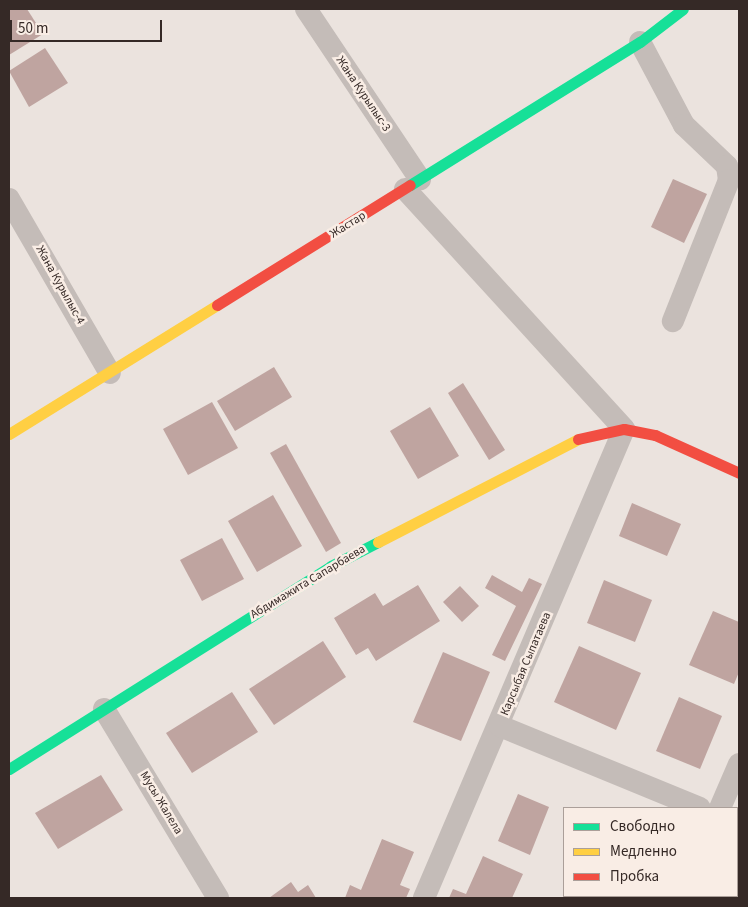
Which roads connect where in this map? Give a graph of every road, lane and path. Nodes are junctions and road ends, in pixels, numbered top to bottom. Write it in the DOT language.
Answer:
graph roads {
  1 [pos="306,9"];
  2 [pos="683,9"];
  3 [pos="640,42"];
  4 [pos="412,184"];
  5 [pos="9,199"];
  6 [pos="673,321"];
  7 [pos="110,373"];
  8 [pos="624,429"];
  9 [pos="9,434"];
  10 [pos="739,473"];
  11 [pos="104,709"];
  12 [pos="500,726"];
  13 [pos="739,764"];
  14 [pos="9,769"];
  15 [pos="698,807"];
  16 [pos="720,807"];
  17 [pos="218,898"];
  18 [pos="424,898"];
  1 -- 4 [label="street, Жана Курылыс-3"];
  2 -- 3 [label="street, Жастар"];
  3 -- 4 [label="street, Жастар"];
  3 -- 6 [label="street"];
  4 -- 7 [label="street, Жастар"];
  4 -- 8 [label="street"];
  5 -- 7 [label="street, Жана Курылыс-4"];
  7 -- 9 [label="street, Жастар"];
  8 -- 10 [label="street, Абдимажита Сапарбаева"];
  8 -- 11 [label="street, Абдимажита Сапарбаева"];
  8 -- 12 [label="street, Карсыбая Сыпатаева"];
  11 -- 14 [label="street, Абдимажита Сапарбаева"];
  11 -- 17 [label="street, Мусы Жалела"];
  12 -- 15 [label="street"];
  12 -- 18 [label="street, Карсыбая Сыпатаева"];
  13 -- 16 [label="street"];
}
